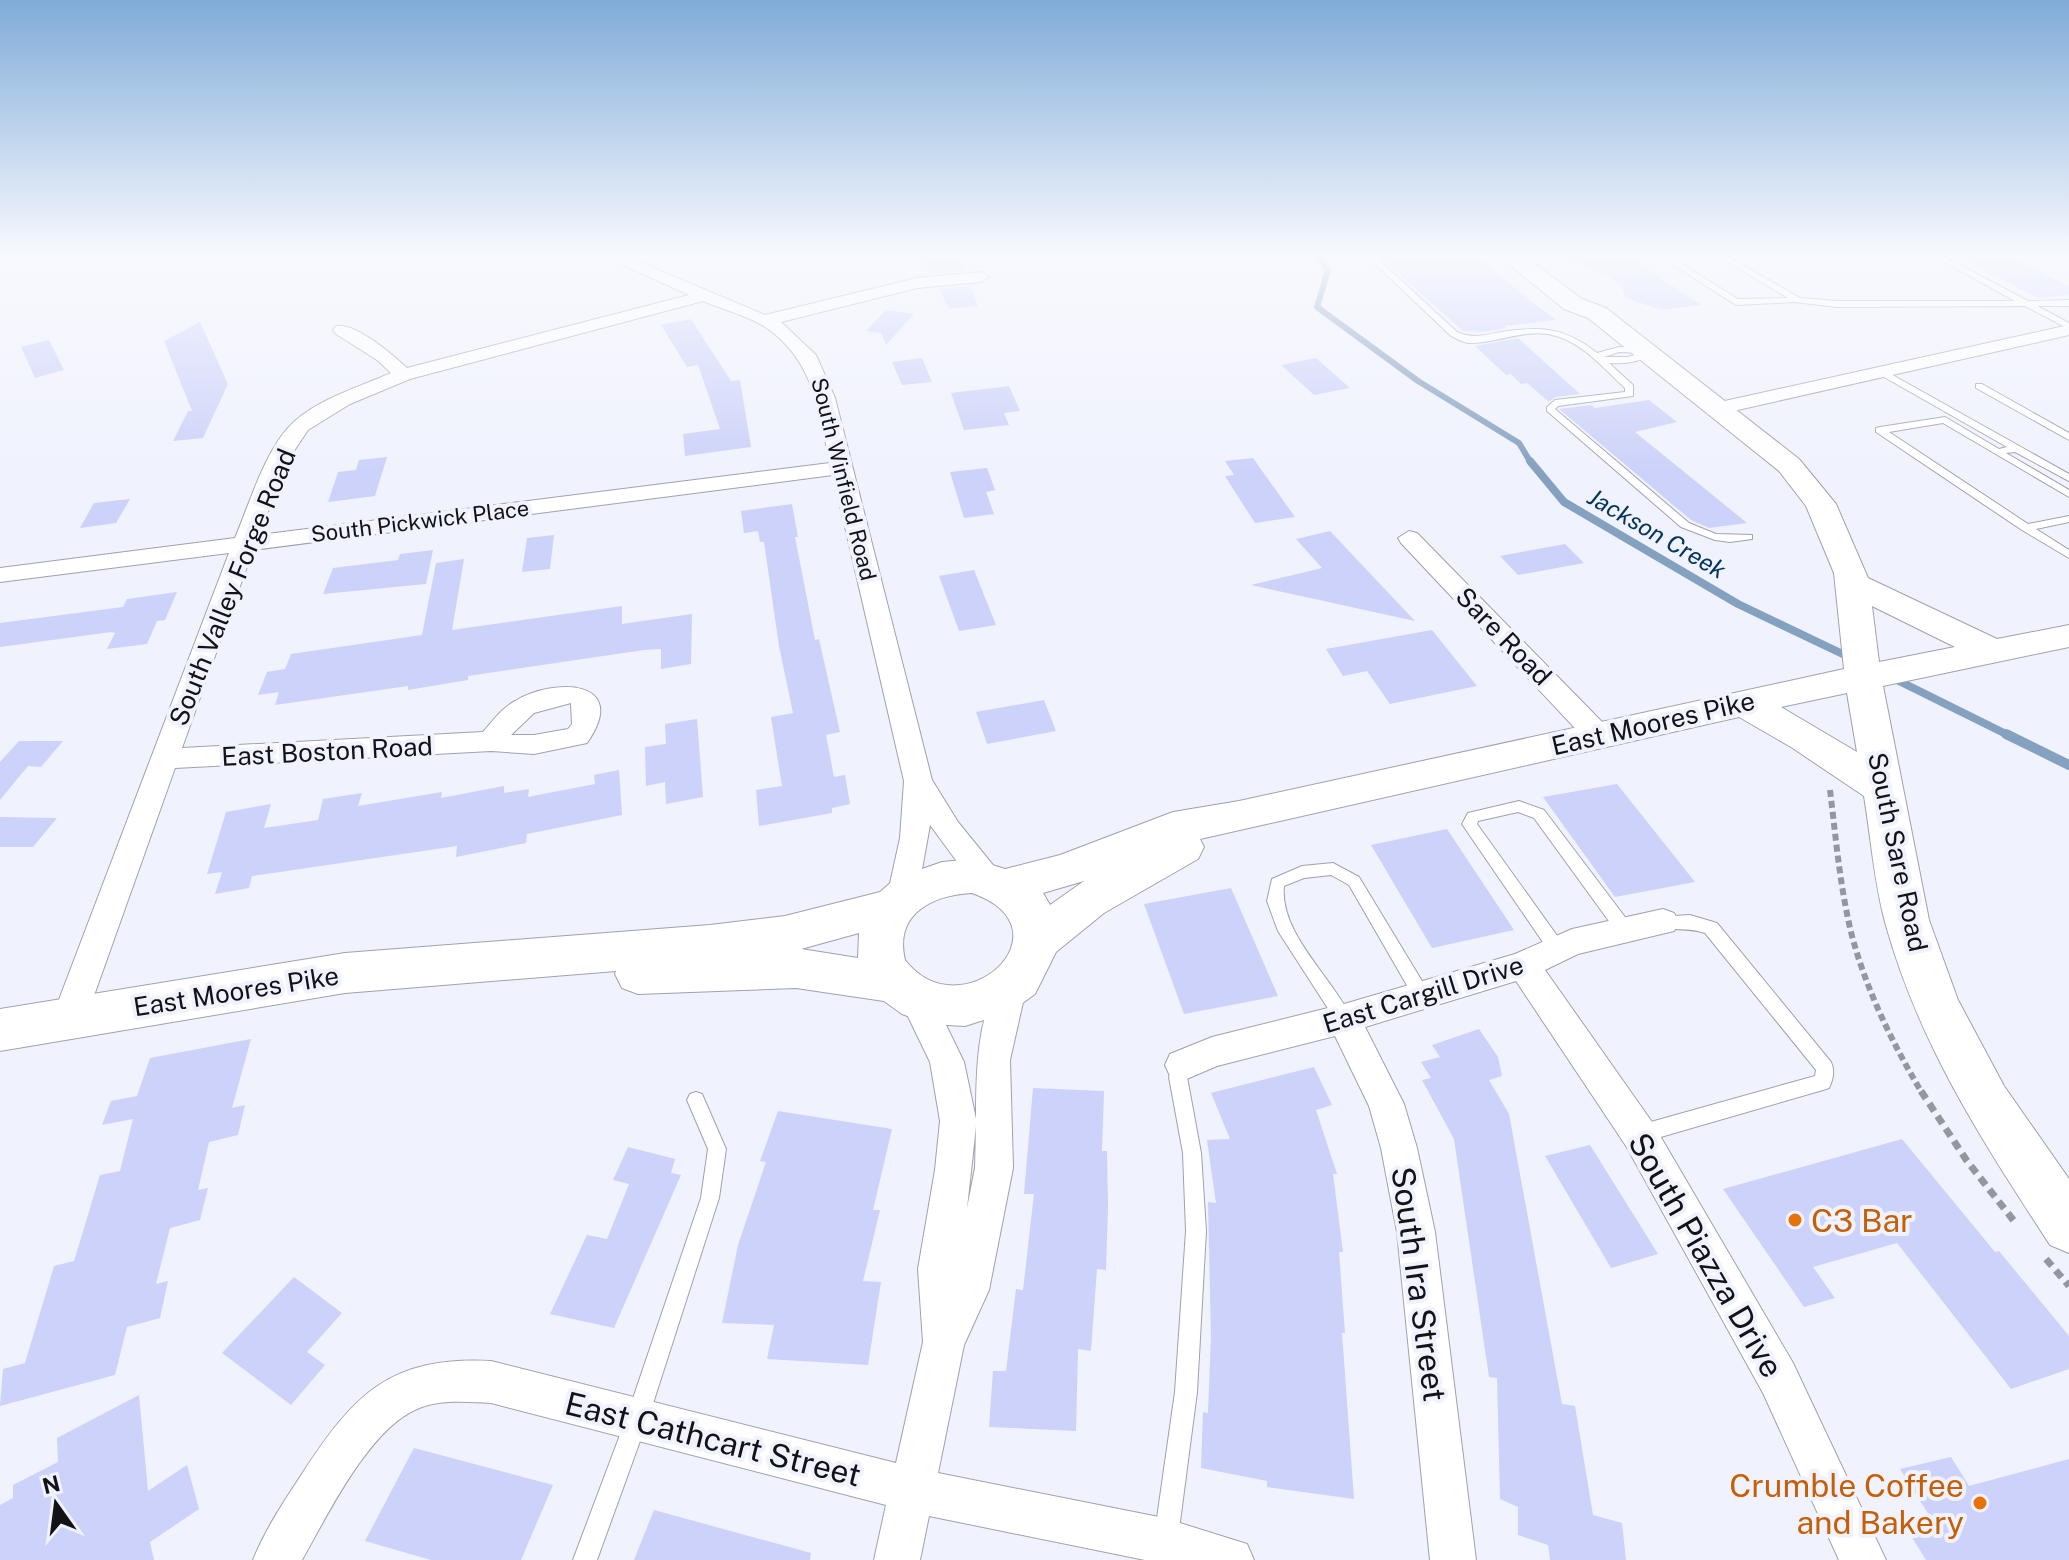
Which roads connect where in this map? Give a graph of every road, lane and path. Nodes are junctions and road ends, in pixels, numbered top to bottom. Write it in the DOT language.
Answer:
graph roads {
  1 [pos="590,326"];
  2 [pos="773,326"];
  3 [pos="1445,326"];
  4 [pos="1614,326"];
  5 [pos="2069,328"];
  6 [pos="342,330"];
  7 [pos="1649,352"];
  8 [pos="1596,358"];
  9 [pos="1880,371"];
  10 [pos="403,375"];
  11 [pos="1979,386"];
  12 [pos="1720,408"];
  13 [pos="2069,437"];
  14 [pos="2018,448"];
  15 [pos="1997,452"];
  16 [pos="841,468"];
  17 [pos="2069,478"];
  18 [pos="2069,494"];
  19 [pos="2069,519"];
  20 [pos="2026,528"];
  21 [pos="1748,537"];
  22 [pos="1409,538"];
  23 [pos="243,546"];
  24 [pos="2069,555"];
  25 [pos="0,575"];
  26 [pos="1852,583"];
  27 [pos="2069,636"];
  28 [pos="1994,652"];
  29 [pos="1861,681"];
  30 [pos="1743,703"];
  31 [pos="1598,735"];
  32 [pos="491,741"];
  33 [pos="162,759"];
  34 [pos="918,781"];
  35 [pos="1883,789"];
  36 [pos="1239,817"];
  37 [pos="996,882"];
  38 [pos="898,902"];
  39 [pos="1663,922"];
  40 [pos="1625,930"];
  41 [pos="1038,941"];
  42 [pos="1540,957"];
  43 [pos="474,963"];
  44 [pos="1010,989"];
  45 [pos="906,990"];
  46 [pos="1422,996"];
  47 [pos="69,1018"];
  48 [pos="1344,1019"];
  49 [pos="0,1030"];
  50 [pos="1182,1065"];
  51 [pos="696,1100"];
  52 [pos="1639,1134"];
  53 [pos="2069,1226"];
  54 [pos="944,1342"];
  55 [pos="637,1419"];
  56 [pos="913,1490"];
  57 [pos="1163,1551"];
  58 [pos="276,1560"];
  59 [pos="585,1560"];
  60 [pos="897,1560"];
  61 [pos="1231,1560"];
  62 [pos="1453,1560"];
  63 [pos="1863,1560"];
  1 -- 10 [label="street, South Valley Forge Road"];
  2 -- 16 [label="street, South Winfield Road"];
  3 -- 8 [label="lane"];
  4 -- 7 [label="main road, South Sare Road"];
  5 -- 9 [label="street"];
  6 -- 10 [label="street"];
  7 -- 8 [label="lane"];
  7 -- 12 [label="main road, South Sare Road"];
  8 -- 21 [label="lane"];
  9 -- 12 [label="street"];
  9 -- 14 [label="lane"];
  10 -- 23 [label="street, South Valley Forge Road"];
  11 -- 13 [label="lane"];
  12 -- 26 [label="main road, South Sare Road"];
  14 -- 15 [label="lane"];
  14 -- 17 [label="lane"];
  15 -- 18 [label="lane"];
  15 -- 20 [label="lane"];
  16 -- 23 [label="street, South Pickwick Place"];
  16 -- 34 [label="street, South Winfield Road"];
  19 -- 20 [label="lane"];
  20 -- 24 [label="lane"];
  22 -- 31 [label="street, Sare Road"];
  23 -- 25 [label="street, South Pickwick Place"];
  23 -- 33 [label="street, South Valley Forge Road"];
  26 -- 28 [label="main road"];
  26 -- 29 [label="main road, South Sare Road"];
  27 -- 28 [label="main road, East Moores Pike"];
  28 -- 29 [label="main road, East Moores Pike"];
  29 -- 30 [label="main road, East Moores Pike"];
  29 -- 35 [label="main road, South Sare Road"];
  30 -- 31 [label="main road, East Moores Pike"];
  30 -- 35 [label="main road"];
  31 -- 36 [label="main road, East Moores Pike"];
  32 -- 33 [label="street, East Boston Road"];
  33 -- 47 [label="street, South Valley Forge Road"];
  34 -- 37 [label="street, South Winfield Road"];
  34 -- 38 [label="street, South Winfield Road"];
  35 -- 53 [label="main road, South Sare Road"];
  36 -- 37 [label="main road, East Moores Pike"];
  36 -- 41 [label="main road, East Moores Pike"];
  37 -- 38 [label="main road"];
  37 -- 41 [label="main road"];
  38 -- 43 [label="main road, East Moores Pike"];
  38 -- 45 [label="main road"];
  39 -- 40 [label="street, East Cargill Drive"];
  39 -- 52 [label="lane"];
  40 -- 42 [label="street, East Cargill Drive"];
  40 -- 42 [label="lane"];
  41 -- 44 [label="main road"];
  42 -- 46 [label="street, East Cargill Drive"];
  42 -- 52 [label="street, South Piazza Drive"];
  43 -- 45 [label="main road, East Moores Pike"];
  43 -- 47 [label="main road, East Moores Pike"];
  44 -- 45 [label="main road"];
  44 -- 54 [label="street"];
  45 -- 54 [label="street"];
  46 -- 48 [label="street, East Cargill Drive"];
  46 -- 48 [label="lane"];
  47 -- 49 [label="main road, East Moores Pike"];
  48 -- 50 [label="street, East Cargill Drive"];
  48 -- 62 [label="street, South Ira Street"];
  50 -- 57 [label="lane"];
  51 -- 55 [label="lane"];
  52 -- 63 [label="street, South Piazza Drive"];
  54 -- 56 [label="street"];
  55 -- 56 [label="street, East Cathcart Street"];
  55 -- 58 [label="street, East Cathcart Street"];
  55 -- 59 [label="lane"];
  56 -- 57 [label="street, East Cathcart Street"];
  56 -- 60 [label="street"];
  57 -- 61 [label="street, East Cathcart Street"];
}
